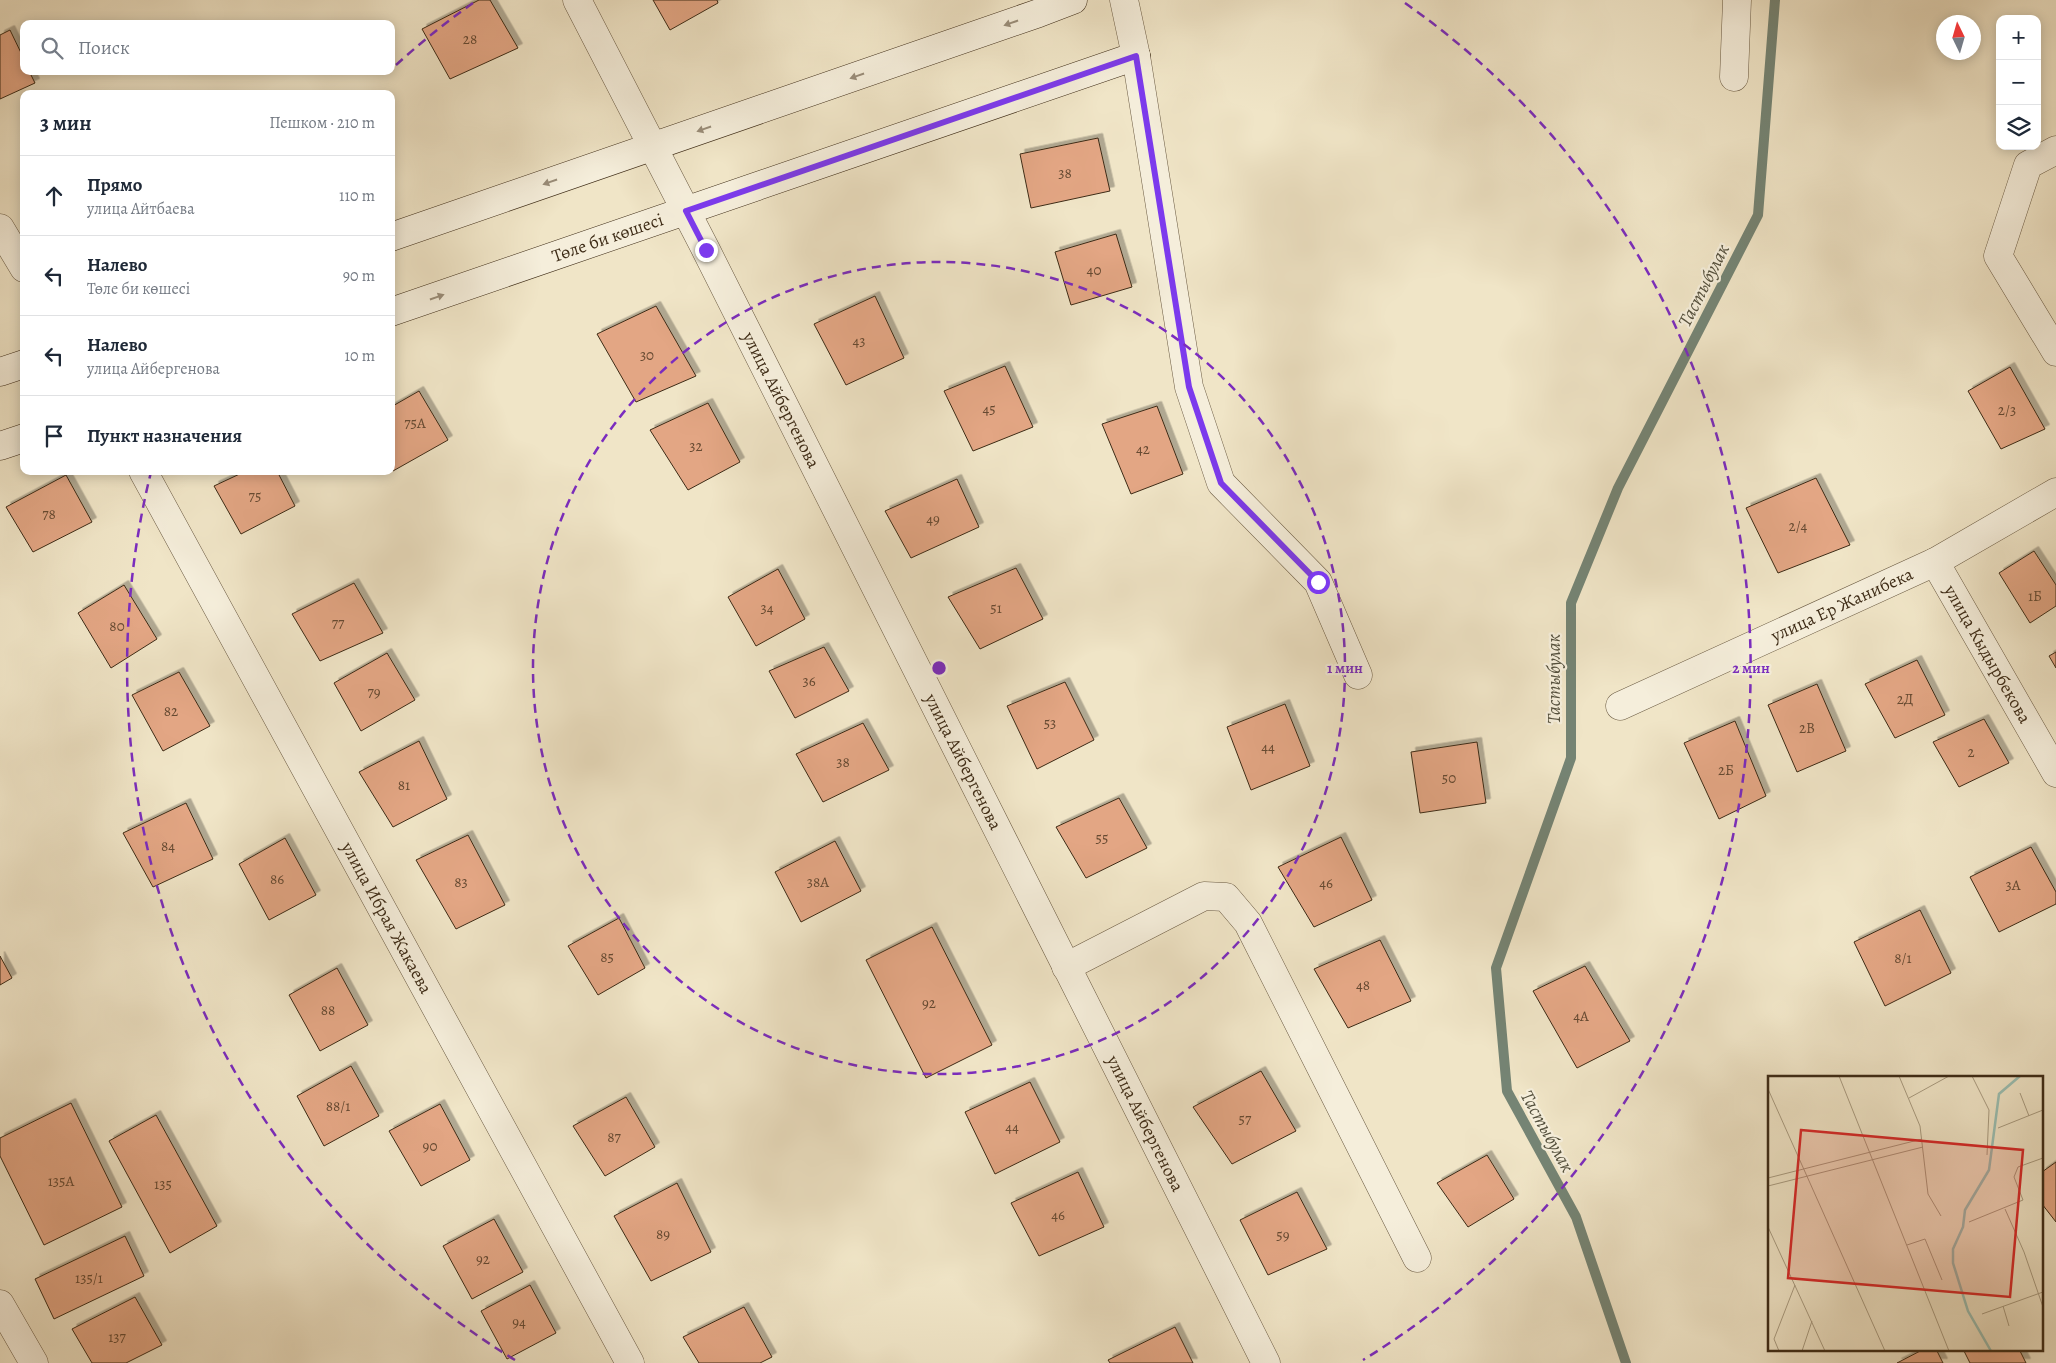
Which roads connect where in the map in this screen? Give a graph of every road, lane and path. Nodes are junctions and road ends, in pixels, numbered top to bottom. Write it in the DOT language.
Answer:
graph roads {
  1 [pos="577,0"];
  2 [pos="1073,0"];
  3 [pos="1124,0"];
  4 [pos="1737,0"];
  5 [pos="1136,56"];
  6 [pos="1734,77"];
  7 [pos="653,147"];
  8 [pos="2056,150"];
  9 [pos="686,211"];
  10 [pos="0,228"];
  11 [pos="395,236"];
  12 [pos="20,261"];
  13 [pos="395,311"];
  14 [pos="2056,352"];
  15 [pos="20,365"];
  16 [pos="0,372"];
  17 [pos="20,439"];
  18 [pos="0,446"];
  19 [pos="145,475"];
  20 [pos="2056,492"];
  21 [pos="1935,562"];
  22 [pos="1358,675"];
  23 [pos="1620,706"];
  24 [pos="2056,773"];
  25 [pos="1066,966"];
  26 [pos="1416,1258"];
  27 [pos="0,1304"];
  28 [pos="34,1363"];
  29 [pos="630,1363"];
  30 [pos="1266,1363"];
  1 -- 7 [label="street, улица Айбергенова"];
  2 -- 7 [label="street, one-way"];
  3 -- 5 [label="street"];
  4 -- 6 [label="street"];
  5 -- 9 [label="street, Төле би көшесі"];
  5 -- 22 [label="street"];
  7 -- 9 [label="street, улица Айбергенова"];
  7 -- 11 [label="street, one-way"];
  8 -- 14 [label="street"];
  13 -- 9 [label="street, Төле би көшесі, one-way"];
  9 -- 25 [label="street, улица Айбергенова"];
  10 -- 12 [label="street"];
  15 -- 16 [label="street"];
  17 -- 18 [label="street"];
  19 -- 29 [label="street, улица Ибрая Жакаева"];
  20 -- 21 [label="street, улица Ер Жанибека"];
  21 -- 23 [label="street, улица Ер Жанибека"];
  21 -- 24 [label="street, улица Кыдырбекова"];
  25 -- 26 [label="street"];
  25 -- 30 [label="street, улица Айбергенова"];
  27 -- 28 [label="street"];
}
